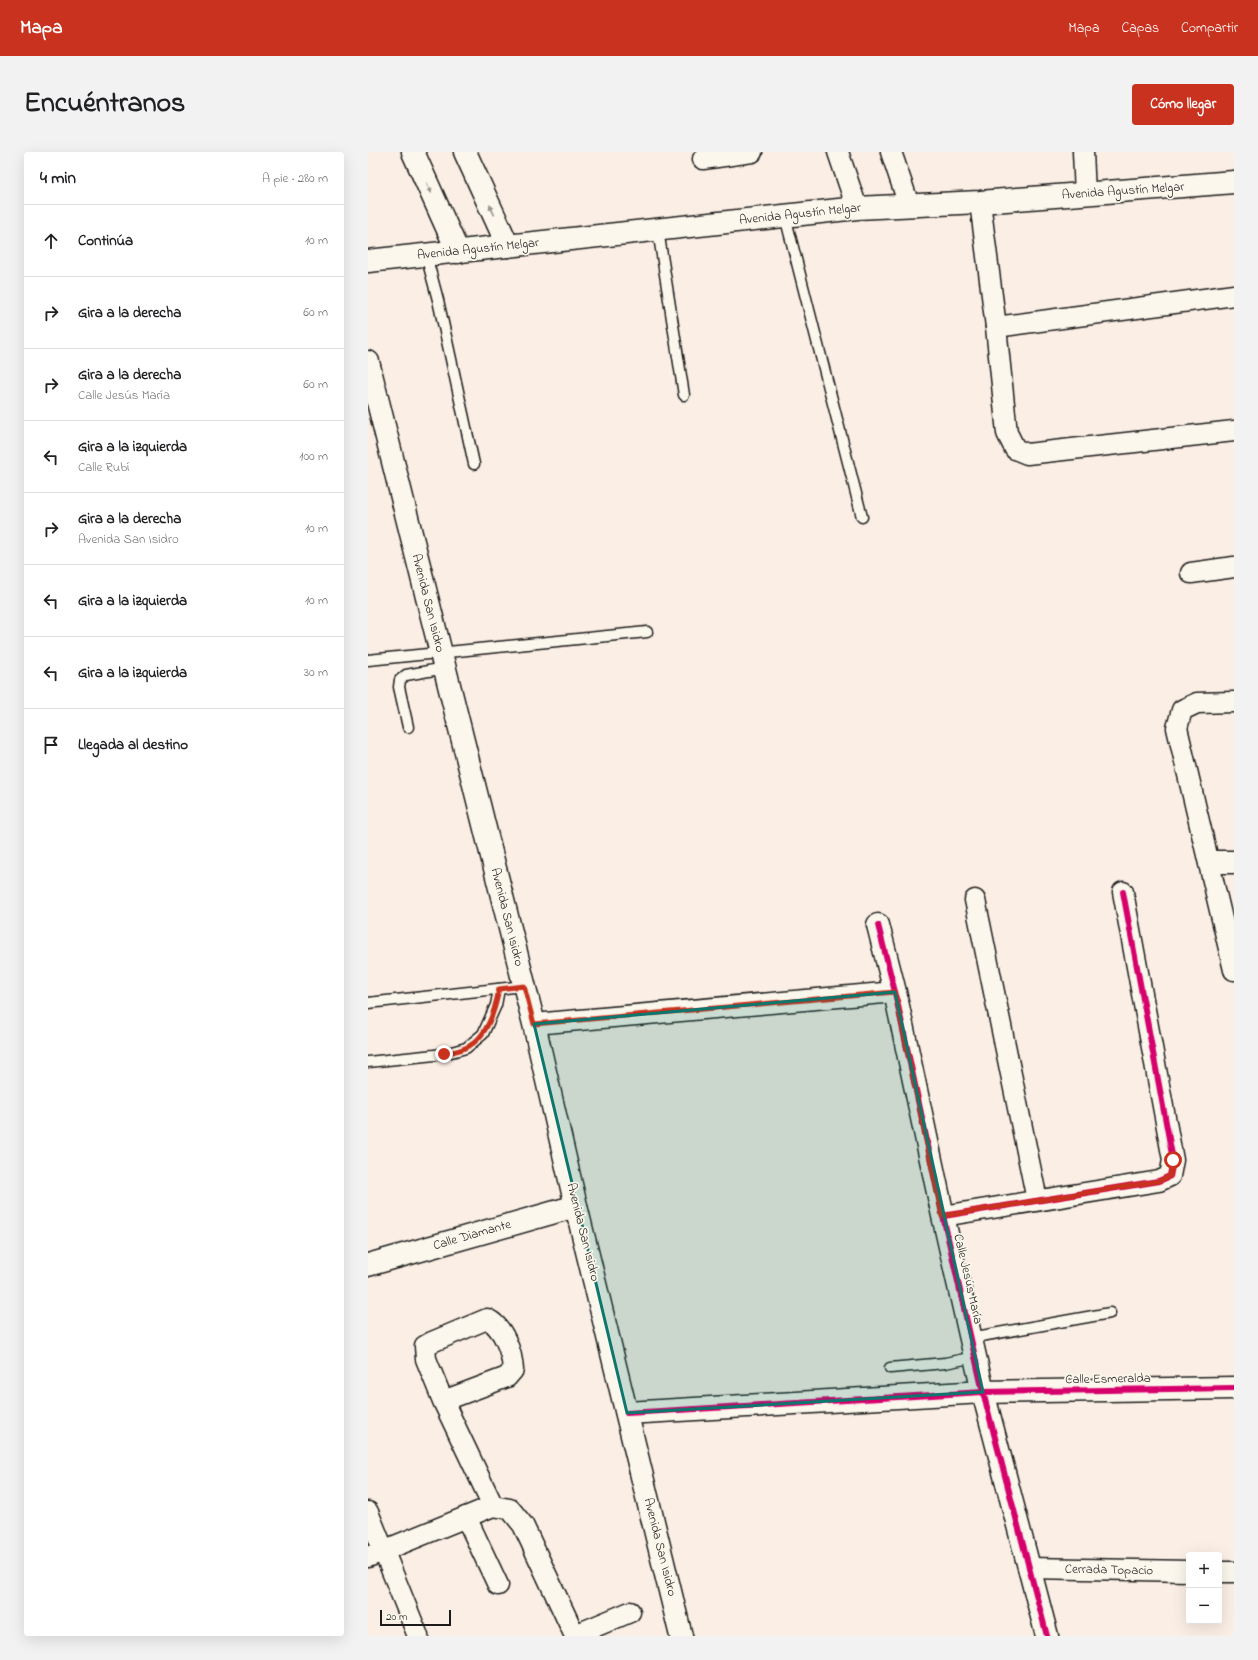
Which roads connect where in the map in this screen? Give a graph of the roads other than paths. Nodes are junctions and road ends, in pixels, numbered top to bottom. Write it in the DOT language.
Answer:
graph roads {
  1 [pos="413,152"];
  2 [pos="465,152"];
  3 [pos="752,152"];
  4 [pos="838,152"];
  5 [pos="891,152"];
  6 [pos="1083,152"];
  7 [pos="703,159"];
  8 [pos="1234,182"];
  9 [pos="1085,194"];
  10 [pos="980,202"];
  11 [pos="909,205"];
  12 [pos="857,208"];
  13 [pos="784,216"];
  14 [pos="658,230"];
  15 [pos="508,246"];
  16 [pos="458,252"];
  17 [pos="426,255"];
  18 [pos="368,261"];
  19 [pos="1234,295"];
  20 [pos="996,327"];
  21 [pos="368,362"];
  22 [pos="684,395"];
  23 [pos="1234,430"];
  24 [pos="474,464"];
  25 [pos="862,517"];
  26 [pos="1234,568"];
  27 [pos="1191,573"];
  28 [pos="647,632"];
  29 [pos="368,660"];
  30 [pos="443,661"];
  31 [pos="1234,702"];
  32 [pos="408,727"];
  33 [pos="1210,862"];
  34 [pos="1234,862"];
  35 [pos="1123,892"];
  36 [pos="975,900"];
  37 [pos="878,925"];
  38 [pos="1234,970"];
  39 [pos="524,986"];
  40 [pos="499,989"];
  41 [pos="895,992"];
  42 [pos="368,1003"];
  43 [pos="534,1024"];
  44 [pos="368,1062"];
  45 [pos="1037,1200"];
  46 [pos="576,1206"];
  47 [pos="942,1216"];
  48 [pos="368,1265"];
  49 [pos="1110,1313"];
  50 [pos="973,1347"];
  51 [pos="890,1368"];
  52 [pos="1234,1388"];
  53 [pos="983,1392"];
  54 [pos="443,1401"];
  55 [pos="627,1413"];
  56 [pos="493,1506"];
  57 [pos="368,1512"];
  58 [pos="466,1517"];
  59 [pos="376,1554"];
  60 [pos="1029,1568"];
  61 [pos="1186,1571"];
  62 [pos="1222,1572"];
  63 [pos="1234,1572"];
  64 [pos="498,1585"];
  65 [pos="630,1612"];
  66 [pos="418,1636"];
  67 [pos="575,1636"];
  68 [pos="682,1636"];
  69 [pos="1046,1636"];
  1 -- 16 [label="main road, one-way"];
  15 -- 2 [label="main road, one-way"];
  3 -- 7 [label="street"];
  4 -- 12 [label="street"];
  5 -- 11 [label="street"];
  6 -- 9 [label="street"];
  8 -- 9 [label="main road, Avenida Agustín Melgar"];
  9 -- 10 [label="main road, Avenida Agustín Melgar"];
  10 -- 11 [label="main road, Avenida Agustín Melgar"];
  10 -- 20 [label="street"];
  11 -- 12 [label="main road, Avenida Agustín Melgar"];
  12 -- 13 [label="main road, Avenida Agustín Melgar"];
  13 -- 14 [label="main road, Avenida Agustín Melgar"];
  13 -- 25 [label="lane"];
  14 -- 15 [label="main road, Avenida Agustín Melgar"];
  14 -- 22 [label="lane"];
  15 -- 16 [label="main road, Avenida Agustín Melgar"];
  16 -- 17 [label="main road, Avenida Agustín Melgar"];
  17 -- 18 [label="main road, Avenida Agustín Melgar"];
  17 -- 24 [label="lane"];
  19 -- 20 [label="street"];
  20 -- 23 [label="street"];
  21 -- 30 [label="main road, Avenida San Isidro"];
  26 -- 27 [label="street"];
  28 -- 30 [label="lane"];
  29 -- 30 [label="lane"];
  30 -- 32 [label="lane"];
  30 -- 39 [label="main road, Avenida San Isidro"];
  31 -- 33 [label="street"];
  33 -- 34 [label="main road"];
  33 -- 38 [label="street"];
  35 -- 45 [label="street"];
  36 -- 45 [label="street"];
  37 -- 41 [label="main road, Calle Jesús María"];
  39 -- 40 [label="lane"];
  39 -- 43 [label="main road, Avenida San Isidro"];
  40 -- 42 [label="lane"];
  40 -- 44 [label="lane"];
  41 -- 43 [label="street"];
  41 -- 47 [label="main road, Calle Jesús María"];
  43 -- 46 [label="main road, Avenida San Isidro"];
  45 -- 47 [label="street"];
  46 -- 48 [label="main road, Calle Diamante"];
  46 -- 55 [label="main road, Avenida San Isidro"];
  47 -- 50 [label="main road, Calle Jesús María"];
  49 -- 50 [label="lane"];
  50 -- 51 [label="lane"];
  50 -- 53 [label="main road, Calle Jesús María"];
  52 -- 53 [label="main road, Calle Esmeralda"];
  53 -- 55 [label="main road, Calle Esmeralda"];
  53 -- 60 [label="main road, Calle Jesús María"];
  54 -- 54 [label="street"];
  54 -- 56 [label="street"];
  55 -- 68 [label="main road, Avenida San Isidro"];
  56 -- 58 [label="street"];
  56 -- 67 [label="street"];
  57 -- 59 [label="street"];
  58 -- 59 [label="street"];
  58 -- 64 [label="street"];
  59 -- 66 [label="street"];
  60 -- 61 [label="street, Cerrada Topacio"];
  60 -- 69 [label="main road, Calle Jesús María"];
  62 -- 63 [label="street"];
  65 -- 67 [label="street"];
}
